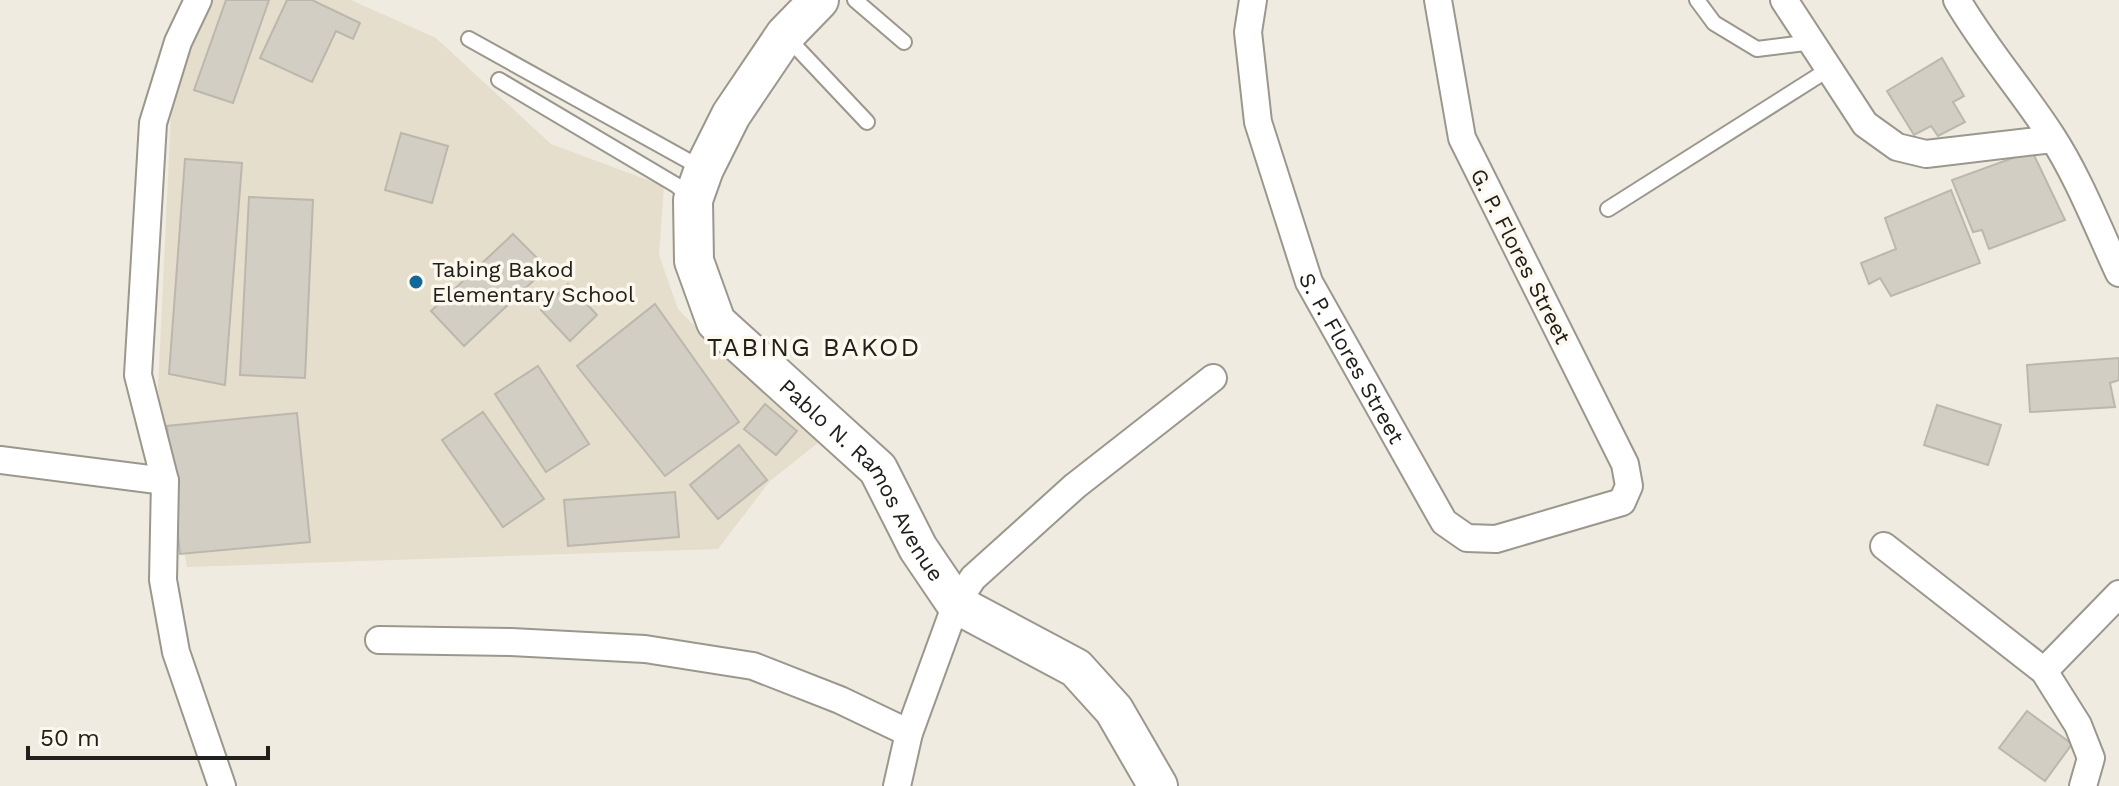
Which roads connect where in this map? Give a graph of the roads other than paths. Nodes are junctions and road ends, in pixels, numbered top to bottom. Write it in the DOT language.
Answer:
graph roads {
  1 [pos="198,0"];
  2 [pos="819,0"];
  3 [pos="855,0"];
  4 [pos="1253,0"];
  5 [pos="1438,0"];
  6 [pos="1697,0"];
  7 [pos="1784,0"];
  8 [pos="1957,0"];
  9 [pos="785,35"];
  10 [pos="469,39"];
  11 [pos="904,42"];
  12 [pos="1813,42"];
  13 [pos="1829,69"];
  14 [pos="499,80"];
  15 [pos="867,122"];
  16 [pos="2053,139"];
  17 [pos="698,184"];
  18 [pos="1608,209"];
  19 [pos="2119,273"];
  20 [pos="1213,378"];
  21 [pos="0,460"];
  22 [pos="165,481"];
  23 [pos="1622,502"];
  24 [pos="1884,546"];
  25 [pos="2119,594"];
  26 [pos="956,604"];
  27 [pos="379,640"];
  28 [pos="2044,671"];
  29 [pos="909,733"];
  30 [pos="222,786"];
  31 [pos="897,786"];
  32 [pos="1158,786"];
  33 [pos="2083,786"];
  1 -- 22 [label="street"];
  2 -- 9 [label="street, Pablo N. Ramos Avenue"];
  3 -- 11 [label="lane"];
  4 -- 23 [label="street, S. P. Flores Street"];
  5 -- 23 [label="street, G. P. Flores Street"];
  6 -- 12 [label="lane"];
  7 -- 12 [label="street"];
  8 -- 16 [label="street"];
  9 -- 15 [label="lane"];
  9 -- 17 [label="street, Pablo N. Ramos Avenue"];
  10 -- 17 [label="lane"];
  12 -- 13 [label="street"];
  13 -- 16 [label="street"];
  13 -- 18 [label="lane"];
  14 -- 17 [label="lane"];
  16 -- 19 [label="street"];
  17 -- 26 [label="street, Pablo N. Ramos Avenue"];
  20 -- 26 [label="street"];
  21 -- 22 [label="street"];
  22 -- 30 [label="street"];
  24 -- 28 [label="street"];
  25 -- 28 [label="street"];
  26 -- 29 [label="street"];
  26 -- 32 [label="street, Pablo N. Ramos Avenue"];
  27 -- 29 [label="street"];
  28 -- 33 [label="street"];
  29 -- 31 [label="street"];
}
